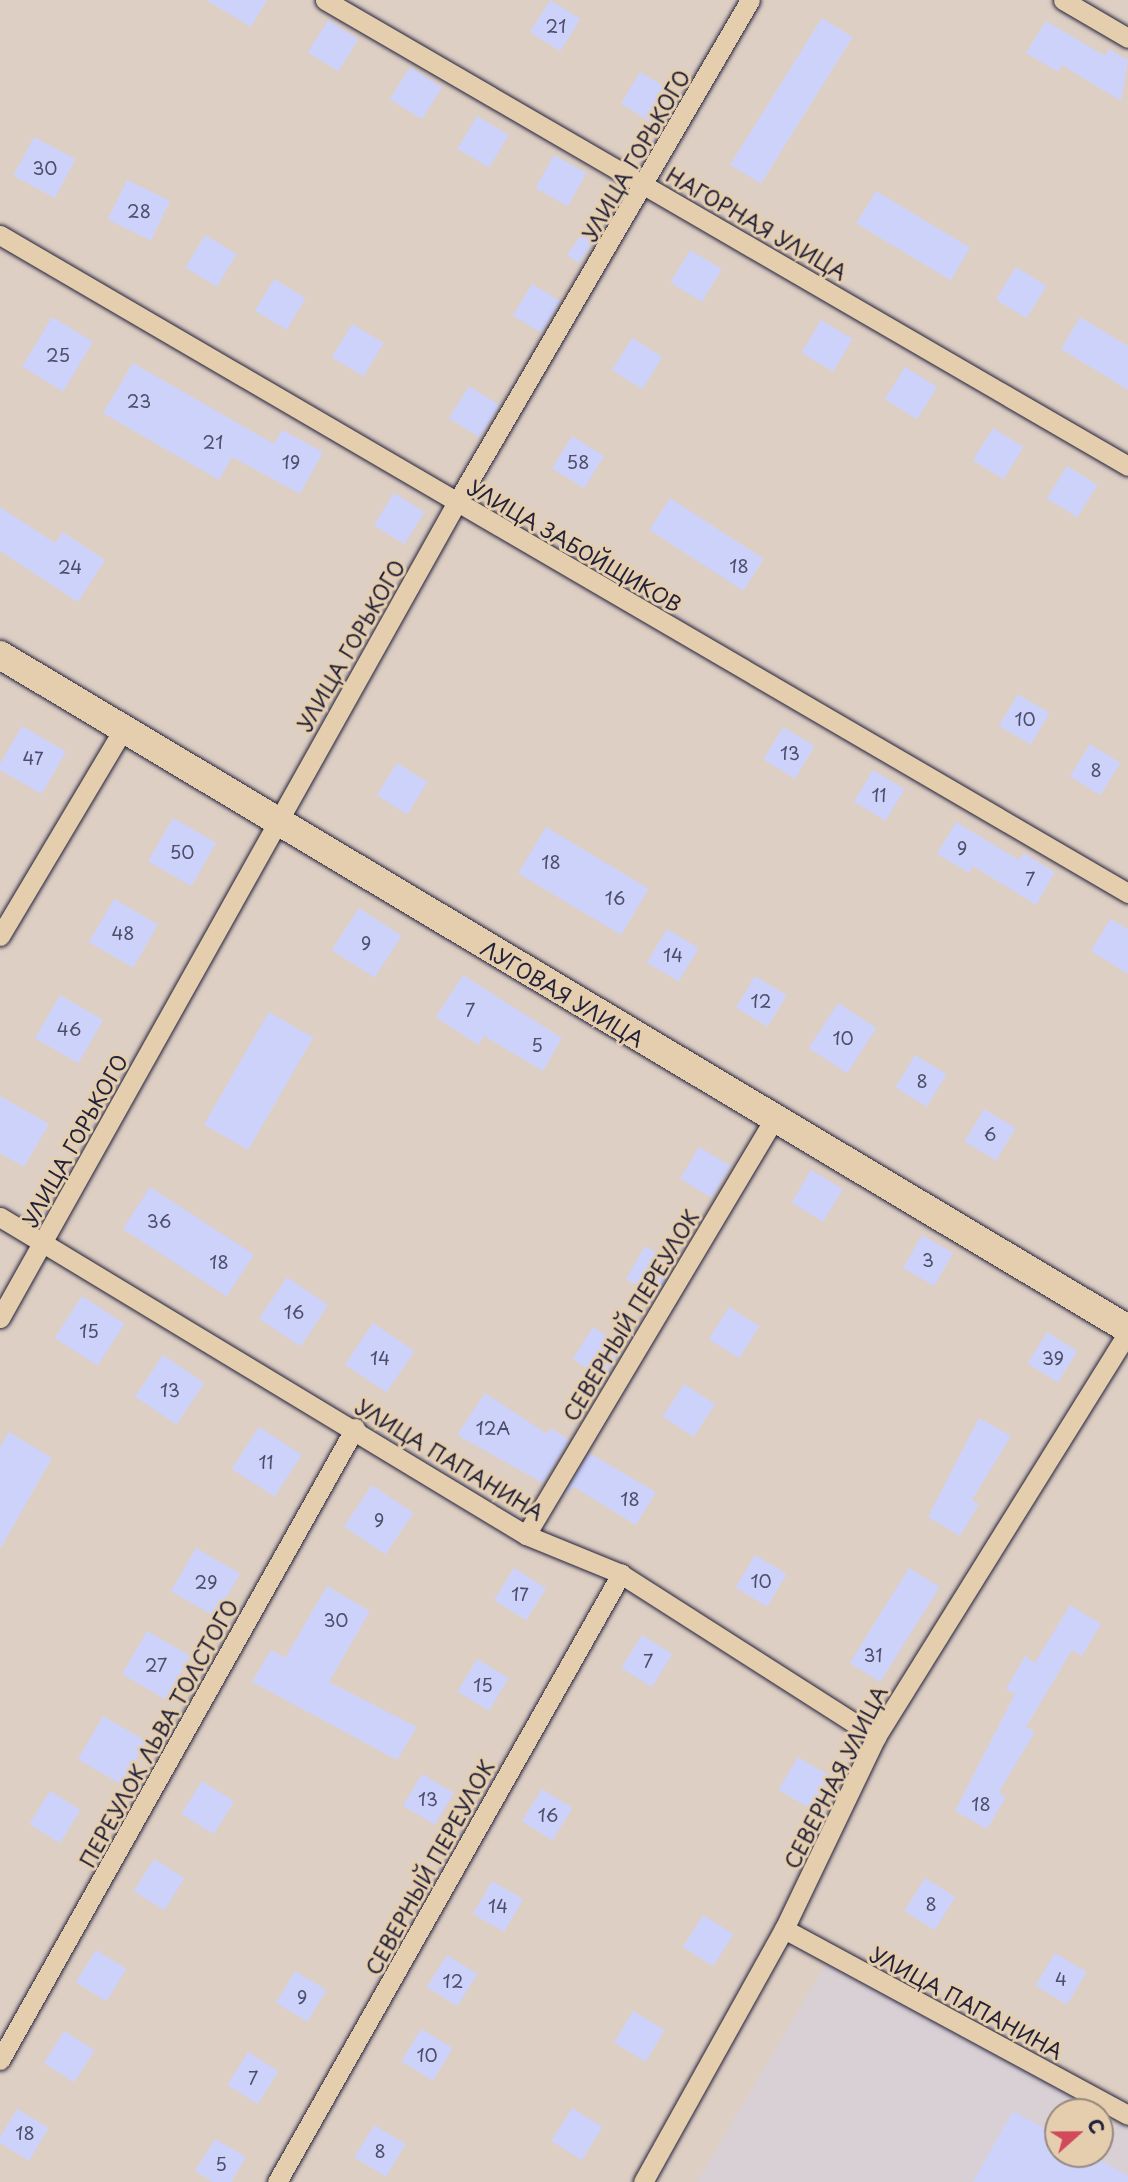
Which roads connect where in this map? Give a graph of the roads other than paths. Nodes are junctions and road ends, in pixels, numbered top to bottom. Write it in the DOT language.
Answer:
graph roads {
  1 [pos="325,0"];
  2 [pos="750,0"];
  3 [pos="1063,0"];
  4 [pos="1128,38"];
  5 [pos="646,184"];
  6 [pos="0,234"];
  7 [pos="1128,466"];
  8 [pos="457,502"];
  9 [pos="0,655"];
  10 [pos="124,728"];
  11 [pos="276,821"];
  12 [pos="1128,893"];
  13 [pos="0,936"];
  14 [pos="774,1119"];
  15 [pos="0,1217"];
  16 [pos="44,1241"];
  17 [pos="0,1318"];
  18 [pos="1128,1330"];
  19 [pos="355,1428"];
  20 [pos="526,1535"];
  21 [pos="621,1574"];
  22 [pos="876,1737"];
  23 [pos="784,1929"];
  24 [pos="0,2060"];
  25 [pos="1128,2115"];
  26 [pos="277,2182"];
  27 [pos="643,2182"];
  1 -- 5 [label="street, НАГОРНАЯ УЛИЦА"];
  2 -- 5 [label="street, УЛИЦА ГОРЬКОГО"];
  3 -- 4 [label="street"];
  5 -- 7 [label="street, НАГОРНАЯ УЛИЦА"];
  5 -- 8 [label="street, УЛИЦА ГОРЬКОГО"];
  6 -- 8 [label="street, УЛИЦА ЗАБОЙЩИКОВ"];
  8 -- 11 [label="street, УЛИЦА ГОРЬКОГО"];
  8 -- 12 [label="street, УЛИЦА ЗАБОЙЩИКОВ"];
  9 -- 10 [label="main road, ЛУГОВАЯ УЛИЦА"];
  10 -- 11 [label="main road, ЛУГОВАЯ УЛИЦА"];
  10 -- 13 [label="street"];
  11 -- 14 [label="main road, ЛУГОВАЯ УЛИЦА"];
  11 -- 16 [label="street, УЛИЦА ГОРЬКОГО"];
  14 -- 18 [label="main road, ЛУГОВАЯ УЛИЦА"];
  14 -- 20 [label="street, СЕВЕРНЫЙ ПЕРЕУЛОК"];
  15 -- 16 [label="street, УЛИЦА ПАПАНИНА"];
  16 -- 17 [label="street, УЛИЦА ГОРЬКОГО"];
  16 -- 19 [label="street, УЛИЦА ПАПАНИНА"];
  18 -- 22 [label="street, СЕВЕРНАЯ УЛИЦА"];
  19 -- 20 [label="street, УЛИЦА ПАПАНИНА"];
  19 -- 24 [label="street, ПЕРЕУЛОК ЛЬВА ТОЛСТОГО"];
  20 -- 21 [label="street, УЛИЦА ПАПАНИНА"];
  21 -- 22 [label="street, УЛИЦА ПАПАНИНА"];
  21 -- 26 [label="street, СЕВЕРНЫЙ ПЕРЕУЛОК"];
  22 -- 23 [label="street, СЕВЕРНАЯ УЛИЦА"];
  23 -- 25 [label="street, УЛИЦА ПАПАНИНА"];
  23 -- 27 [label="street, СЕВЕРНАЯ УЛИЦА"];
}
